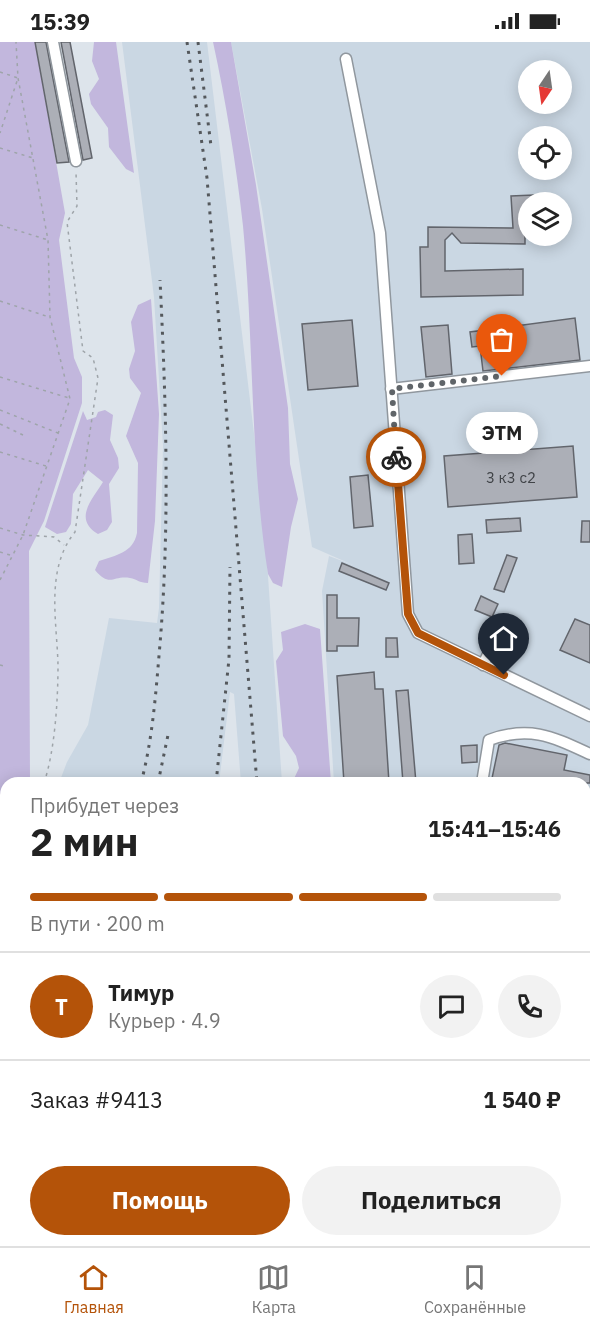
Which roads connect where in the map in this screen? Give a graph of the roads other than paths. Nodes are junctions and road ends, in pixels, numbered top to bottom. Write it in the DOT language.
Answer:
graph roads {
  1 [pos="53,42"];
  2 [pos="346,59"];
  3 [pos="76,161"];
  4 [pos="590,366"];
  5 [pos="392,389"];
  6 [pos="499,631"];
  7 [pos="483,664"];
  8 [pos="590,716"];
  9 [pos="590,754"];
  10 [pos="483,777"];
  1 -- 3 [label="street"];
  2 -- 5 [label="street"];
  4 -- 5 [label="street"];
  5 -- 7 [label="street"];
  6 -- 7 [label="street"];
  7 -- 8 [label="street"];
  9 -- 10 [label="street"];
}
